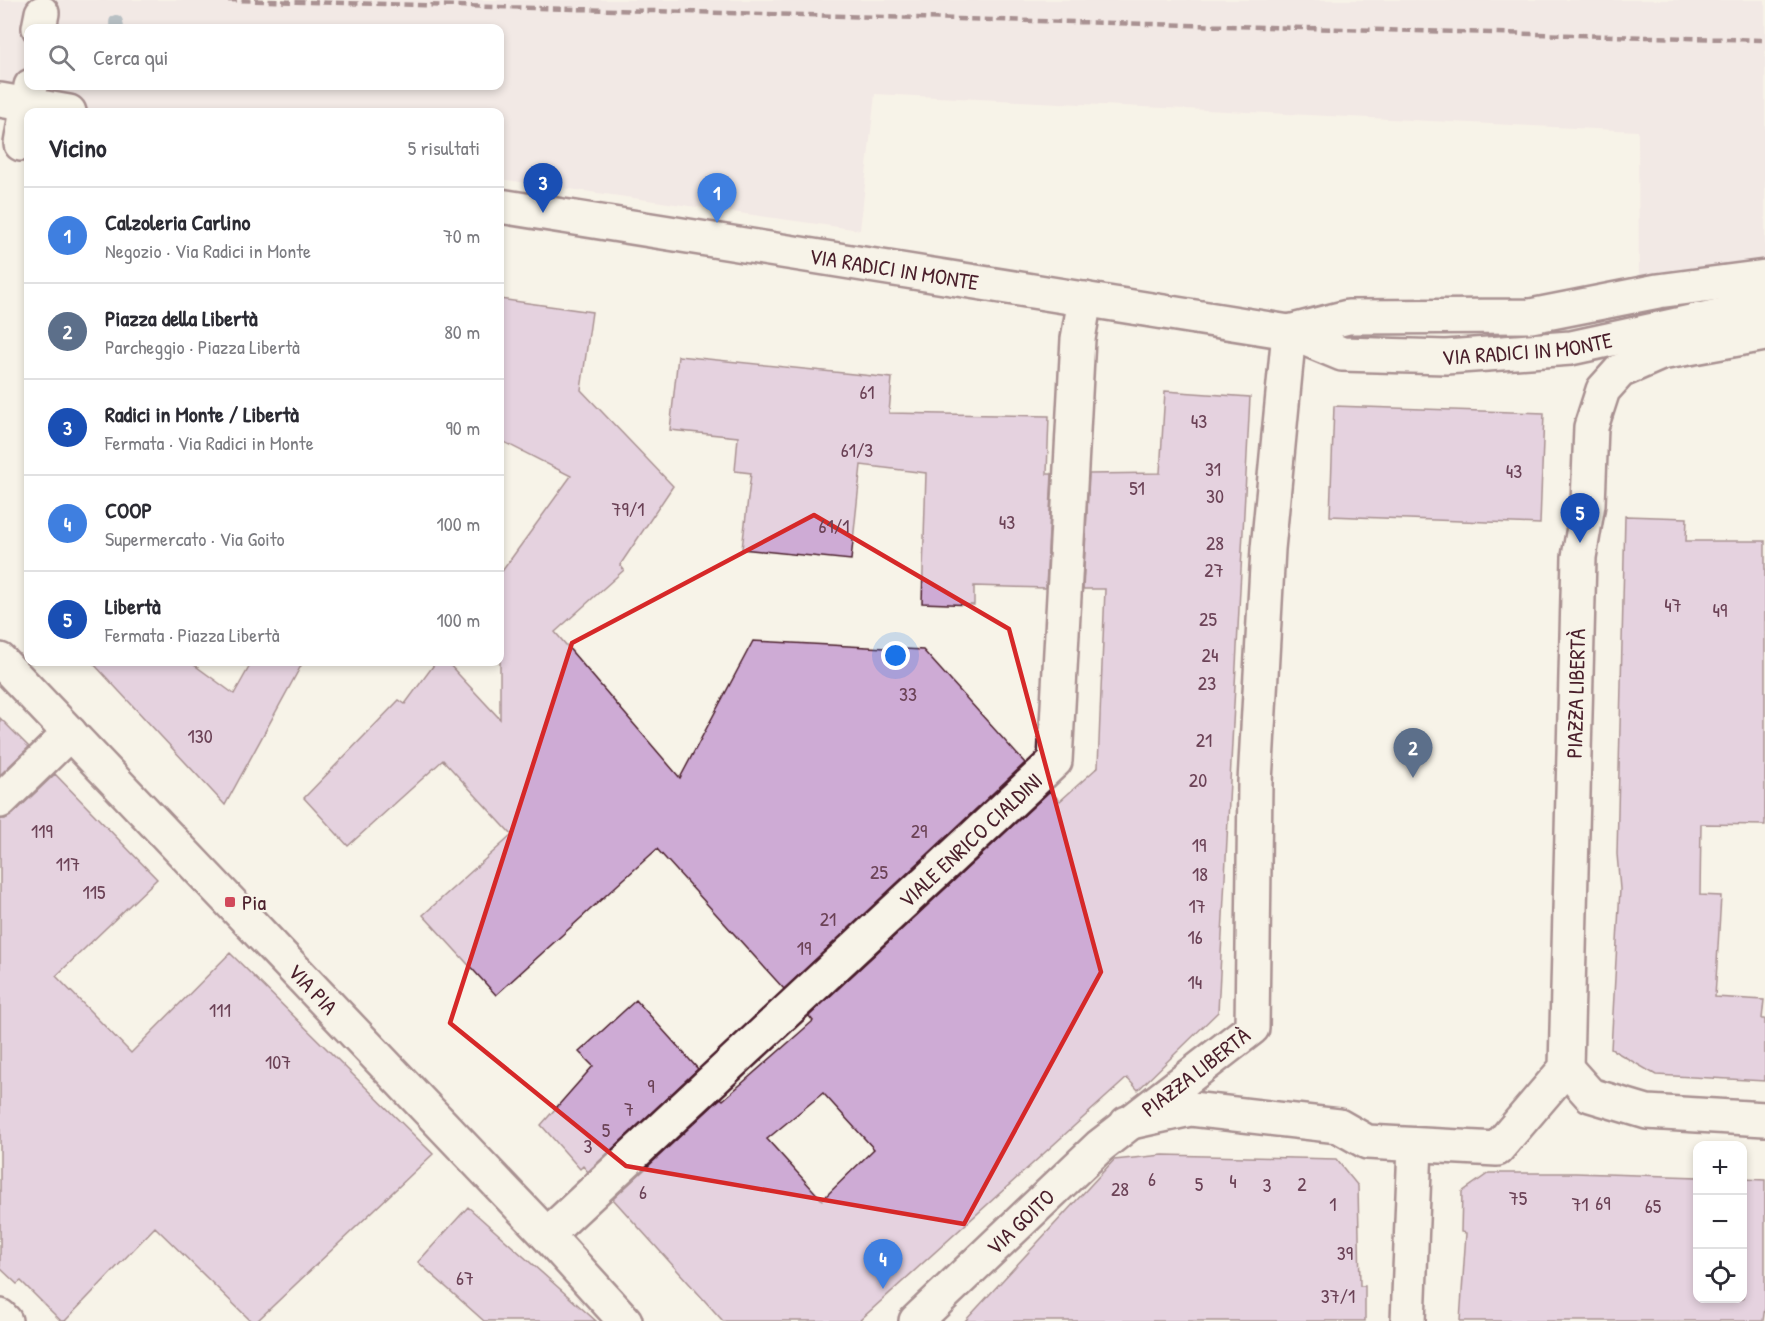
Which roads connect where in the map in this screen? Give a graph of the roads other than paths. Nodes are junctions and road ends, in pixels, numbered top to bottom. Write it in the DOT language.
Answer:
graph roads {
  1 [pos="20,97"];
  2 [pos="56,108"];
  3 [pos="17,144"];
  4 [pos="504,207"];
  5 [pos="1765,277"];
  6 [pos="1085,299"];
  7 [pos="1765,309"];
  8 [pos="1289,332"];
  9 [pos="1765,334"];
  10 [pos="0,660"];
  11 [pos="70,733"];
  12 [pos="0,801"];
  13 [pos="1566,1068"];
  14 [pos="1765,1119"];
  15 [pos="1127,1123"];
  16 [pos="1415,1146"];
  17 [pos="547,1235"];
  18 [pos="0,1316"];
  19 [pos="5,1321"];
  20 [pos="625,1321"];
  21 [pos="916,1321"];
  22 [pos="1408,1321"];
  1 -- 2 [label="street"];
  1 -- 3 [label="street"];
  4 -- 6 [label="street, VIA RADICI IN MONTE"];
  5 -- 8 [label="street, VIA RADICI IN MONTE"];
  6 -- 8 [label="street, VIA RADICI IN MONTE"];
  6 -- 17 [label="street, VIALE ENRICO CIALDINI"];
  7 -- 8 [label="street, VIA RADICI IN MONTE"];
  8 -- 15 [label="street, PIAZZA LIBERTÀ"];
  9 -- 13 [label="street, PIAZZA LIBERTÀ"];
  10 -- 11 [label="street, VIA PIA"];
  11 -- 12 [label="street"];
  11 -- 17 [label="street, VIA PIA"];
  13 -- 14 [label="street"];
  13 -- 16 [label="street"];
  15 -- 16 [label="street"];
  15 -- 21 [label="street, VIA GOITO"];
  16 -- 22 [label="street"];
  17 -- 20 [label="street, VIA PIA"];
  18 -- 19 [label="street"];
}
